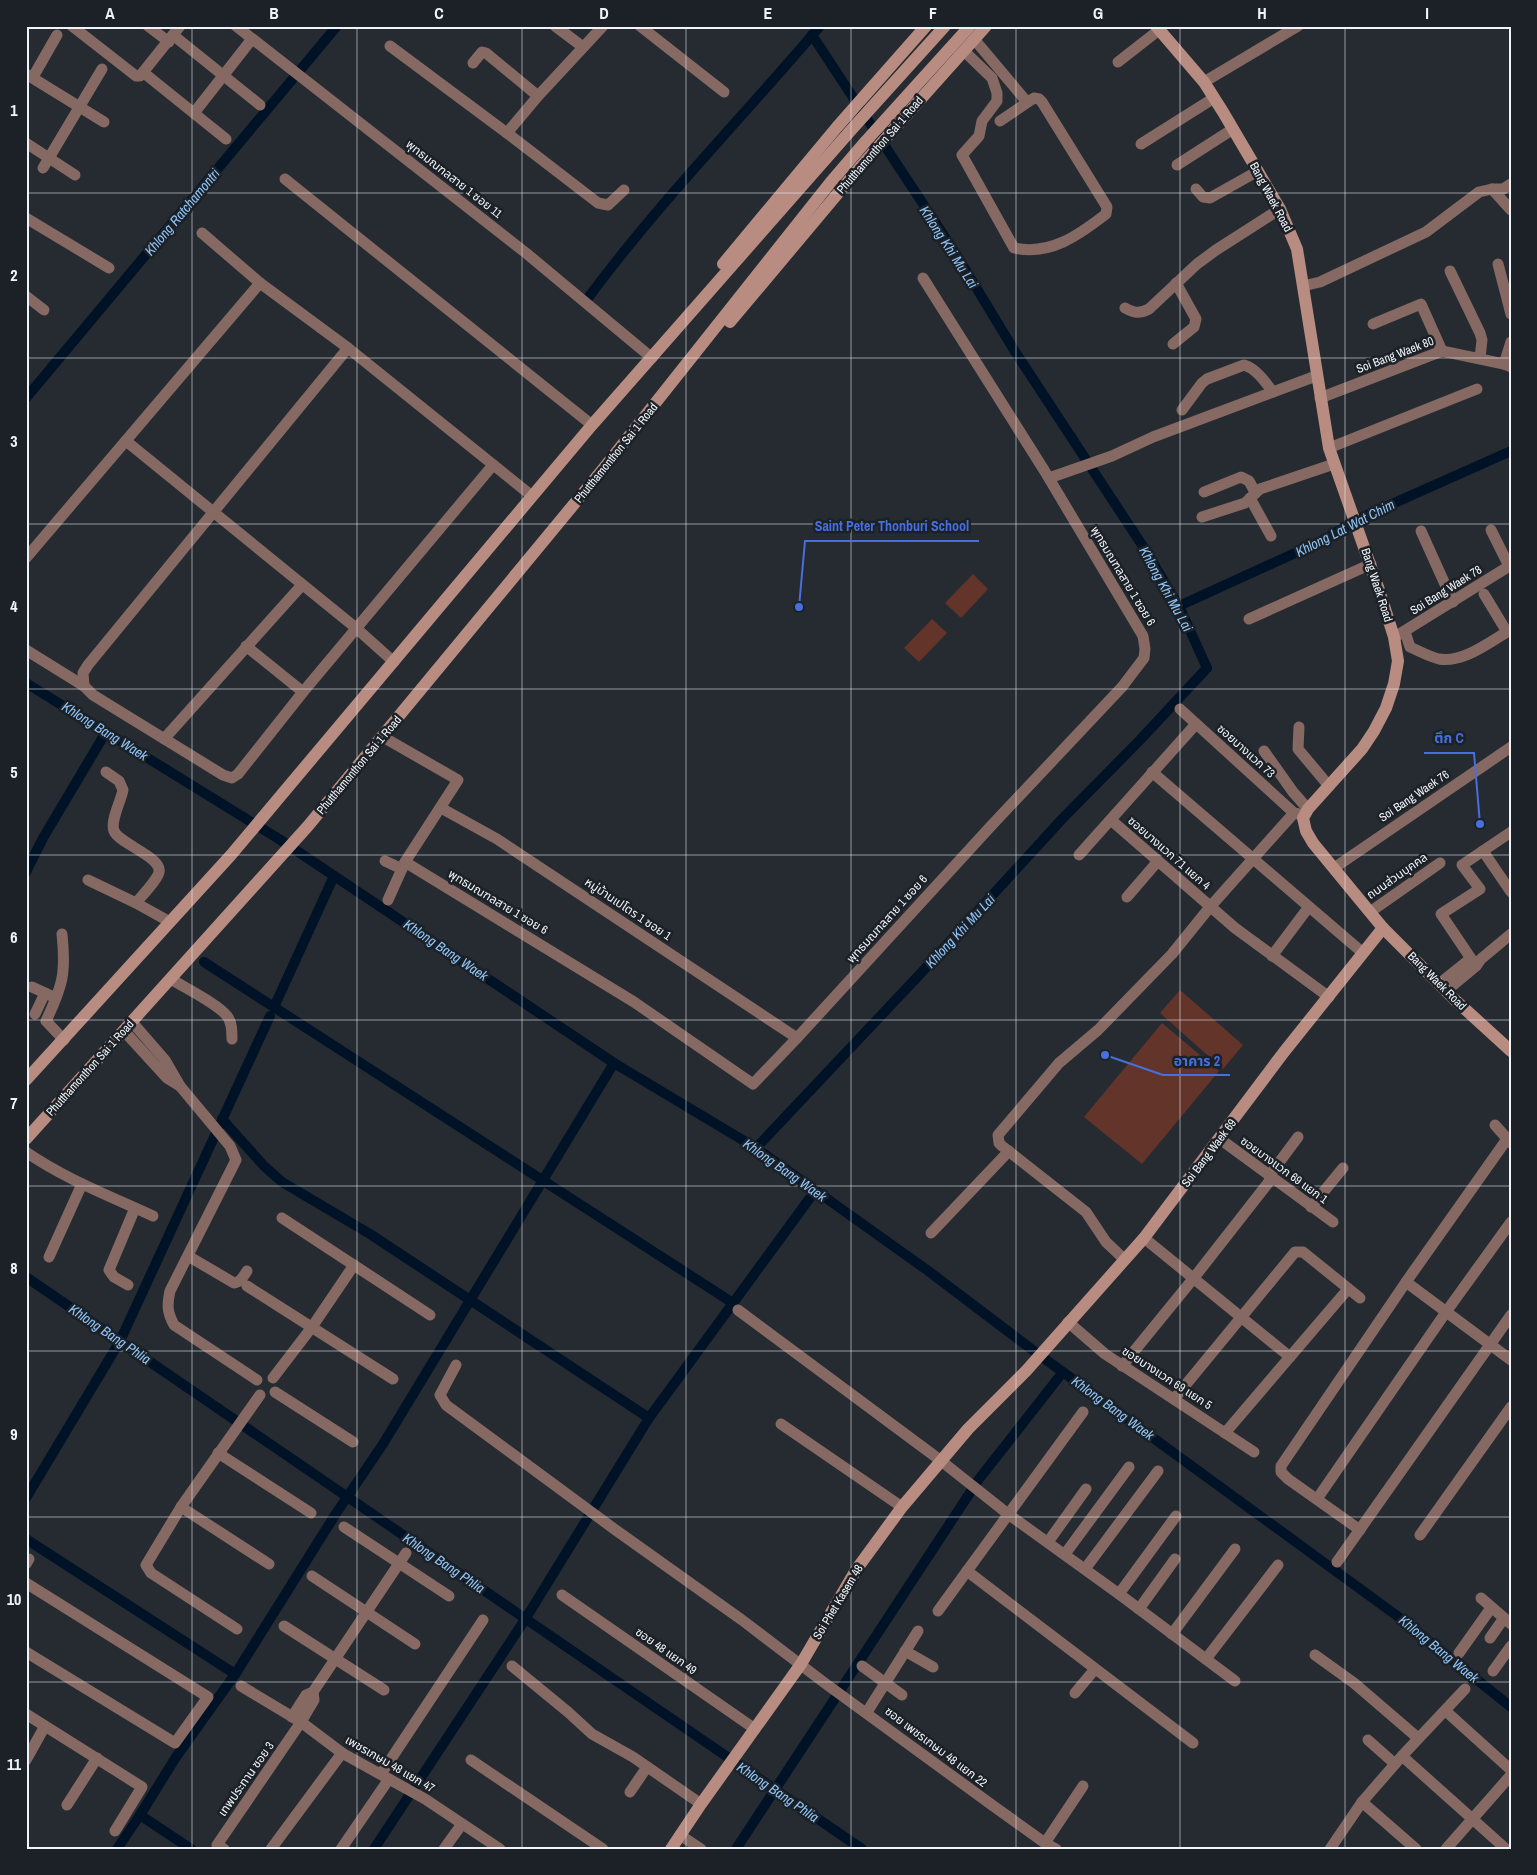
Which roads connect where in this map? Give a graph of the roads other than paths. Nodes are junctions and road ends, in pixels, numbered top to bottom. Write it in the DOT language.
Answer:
graph roads {
  1 [pos="72,26"];
  2 [pos="148,26"];
  3 [pos="236,26"];
  4 [pos="555,26"];
  5 [pos="604,26"];
  6 [pos="640,26"];
  7 [pos="926,26"];
  8 [pos="945,26"];
  9 [pos="970,26"];
  10 [pos="986,26"];
  11 [pos="1158,28"];
  12 [pos="1293,28"];
  13 [pos="174,34"];
  14 [pos="57,35"];
  15 [pos="252,39"];
  16 [pos="974,39"];
  17 [pos="390,46"];
  18 [pos="583,47"];
  19 [pos="964,51"];
  20 [pos="1118,62"];
  21 [pos="473,63"];
  22 [pos="102,69"];
  23 [pos="144,73"];
  24 [pos="30,76"];
  25 [pos="224,76"];
  26 [pos="1204,82"];
  27 [pos="724,92"];
  28 [pos="538,96"];
  29 [pos="1214,98"];
  30 [pos="1027,102"];
  31 [pos="260,105"];
  32 [pos="79,106"];
  33 [pos="194,114"];
  34 [pos="1000,121"];
  35 [pos="104,122"];
  36 [pos="1233,129"];
  37 [pos="507,133"];
  38 [pos="226,139"];
  39 [pos="26,143"];
  40 [pos="1141,144"];
  41 [pos="49,157"];
  42 [pos="1177,165"];
  43 [pos="43,168"];
  44 [pos="1258,171"];
  45 [pos="75,175"];
  46 [pos="285,179"];
  47 [pos="1511,184"];
  48 [pos="1196,189"];
  49 [pos="1492,189"];
  50 [pos="624,190"];
  51 [pos="1280,209"];
  52 [pos="1511,210"];
  53 [pos="26,218"];
  54 [pos="202,233"];
  55 [pos="1498,264"];
  56 [pos="109,268"];
  57 [pos="1450,271"];
  58 [pos="923,278"];
  59 [pos="260,282"];
  60 [pos="1176,283"];
  61 [pos="1303,286"];
  62 [pos="26,296"];
  63 [pos="1125,308"];
  64 [pos="44,310"];
  65 [pos="1511,314"];
  66 [pos="1372,324"];
  67 [pos="1511,342"];
  68 [pos="1173,344"];
  69 [pos="348,348"];
  70 [pos="1442,351"];
  71 [pos="652,358"];
  72 [pos="1480,358"];
  73 [pos="1508,366"];
  74 [pos="1316,376"];
  75 [pos="676,378"];
  76 [pos="1477,389"];
  77 [pos="1273,392"];
  78 [pos="1320,398"];
  79 [pos="1182,410"];
  80 [pos="592,425"];
  81 [pos="126,441"];
  82 [pos="1329,448"];
  83 [pos="1334,464"];
  84 [pos="493,465"];
  85 [pos="1049,478"];
  86 [pos="1204,492"];
  87 [pos="1252,495"];
  88 [pos="532,496"];
  89 [pos="212,512"];
  90 [pos="1202,517"];
  91 [pos="1491,530"];
  92 [pos="1421,531"];
  93 [pos="1271,536"];
  94 [pos="26,558"];
  95 [pos="1371,564"];
  96 [pos="1510,566"];
  97 [pos="302,585"];
  98 [pos="1484,594"];
  99 [pos="1454,602"];
  100 [pos="1249,620"];
  101 [pos="356,628"];
  102 [pos="1400,635"];
  103 [pos="246,646"];
  104 [pos="26,650"];
  105 [pos="394,662"];
  106 [pos="84,686"];
  107 [pos="303,692"];
  108 [pos="1180,709"];
  109 [pos="1196,724"];
  110 [pos="1299,728"];
  111 [pos="382,737"];
  112 [pos="164,740"];
  113 [pos="1511,747"];
  114 [pos="1264,752"];
  115 [pos="106,772"];
  116 [pos="1152,772"];
  117 [pos="1329,786"];
  118 [pos="441,808"];
  119 [pos="1302,812"];
  120 [pos="1111,820"];
  121 [pos="1511,832"];
  122 [pos="1483,851"];
  123 [pos="1079,855"];
  124 [pos="1253,860"];
  125 [pos="385,861"];
  126 [pos="1158,862"];
  127 [pos="1440,863"];
  128 [pos="404,865"];
  129 [pos="1334,868"];
  130 [pos="88,880"];
  131 [pos="1511,892"];
  132 [pos="1127,897"];
  133 [pos="388,900"];
  134 [pos="136,902"];
  135 [pos="1210,907"];
  136 [pos="1308,908"];
  137 [pos="1370,912"];
  138 [pos="170,922"];
  139 [pos="1383,928"];
  140 [pos="62,934"];
  141 [pos="1511,934"];
  142 [pos="1363,953"];
  143 [pos="1272,956"];
  144 [pos="1473,963"];
  145 [pos="171,979"];
  146 [pos="32,987"];
  147 [pos="1443,987"];
  148 [pos="45,993"];
  149 [pos="1329,997"];
  150 [pos="56,998"];
  151 [pos="31,1012"];
  152 [pos="46,1021"];
  153 [pos="128,1026"];
  154 [pos="232,1038"];
  155 [pos="797,1038"];
  156 [pos="64,1040"];
  157 [pos="1511,1051"];
  158 [pos="26,1080"];
  159 [pos="1495,1125"];
  160 [pos="1298,1137"];
  161 [pos="26,1139"];
  162 [pos="1220,1139"];
  163 [pos="1509,1141"];
  164 [pos="1009,1151"];
  165 [pos="26,1152"];
  166 [pos="1343,1168"];
  167 [pos="1270,1177"];
  168 [pos="82,1184"];
  169 [pos="1312,1207"];
  170 [pos="135,1208"];
  171 [pos="153,1216"];
  172 [pos="282,1218"];
  173 [pos="1333,1222"];
  174 [pos="1511,1222"];
  175 [pos="931,1233"];
  176 [pos="1144,1238"];
  177 [pos="188,1256"];
  178 [pos="49,1257"];
  179 [pos="1124,1259"];
  180 [pos="354,1265"];
  181 [pos="247,1271"];
  182 [pos="1193,1279"];
  183 [pos="1406,1282"];
  184 [pos="128,1285"];
  185 [pos="247,1286"];
  186 [pos="1348,1289"];
  187 [pos="1360,1298"];
  188 [pos="738,1310"];
  189 [pos="1446,1312"];
  190 [pos="430,1315"];
  191 [pos="1511,1315"];
  192 [pos="1241,1317"];
  193 [pos="1068,1322"];
  194 [pos="312,1327"];
  195 [pos="1490,1344"];
  196 [pos="1290,1357"];
  197 [pos="1511,1360"];
  198 [pos="456,1365"];
  199 [pos="1122,1366"];
  200 [pos="1026,1371"];
  201 [pos="273,1378"];
  202 [pos="393,1379"];
  203 [pos="257,1380"];
  204 [pos="275,1392"];
  205 [pos="260,1395"];
  206 [pos="1174,1399"];
  207 [pos="1511,1407"];
  208 [pos="1083,1412"];
  209 [pos="781,1424"];
  210 [pos="1225,1433"];
  211 [pos="352,1442"];
  212 [pos="1254,1452"];
  213 [pos="218,1453"];
  214 [pos="940,1460"];
  215 [pos="1129,1467"];
  216 [pos="1158,1471"];
  217 [pos="1086,1489"];
  218 [pos="1317,1499"];
  219 [pos="181,1507"];
  220 [pos="902,1507"];
  221 [pos="311,1513"];
  222 [pos="1008,1514"];
  223 [pos="1176,1516"];
  224 [pos="344,1527"];
  225 [pos="1360,1530"];
  226 [pos="1420,1535"];
  227 [pos="1048,1542"];
  228 [pos="1235,1549"];
  229 [pos="406,1553"];
  230 [pos="1065,1554"];
  231 [pos="1175,1559"];
  232 [pos="1337,1562"];
  233 [pos="398,1563"];
  234 [pos="269,1564"];
  235 [pos="1278,1565"];
  236 [pos="1085,1569"];
  237 [pos="967,1571"];
  238 [pos="312,1576"];
  239 [pos="26,1582"];
  240 [pos="1119,1594"];
  241 [pos="562,1595"];
  242 [pos="449,1596"];
  243 [pos="1481,1598"];
  244 [pos="1139,1608"];
  245 [pos="1491,1608"];
  246 [pos="366,1611"];
  247 [pos="938,1612"];
  248 [pos="483,1620"];
  249 [pos="1507,1621"];
  250 [pos="284,1626"];
  251 [pos="237,1628"];
  252 [pos="918,1631"];
  253 [pos="1172,1634"];
  254 [pos="1490,1638"];
  255 [pos="415,1644"];
  256 [pos="1511,1646"];
  257 [pos="905,1651"];
  258 [pos="26,1652"];
  259 [pos="1459,1653"];
  260 [pos="1315,1655"];
  261 [pos="335,1658"];
  262 [pos="1206,1659"];
  263 [pos="801,1664"];
  264 [pos="512,1666"];
  265 [pos="862,1666"];
  266 [pos="933,1667"];
  267 [pos="1095,1669"];
  268 [pos="1493,1671"];
  269 [pos="1235,1681"];
  270 [pos="885,1683"];
  271 [pos="241,1686"];
  272 [pos="1465,1689"];
  273 [pos="384,1690"];
  274 [pos="1075,1693"];
  275 [pos="902,1695"];
  276 [pos="867,1712"];
  277 [pos="26,1714"];
  278 [pos="1450,1714"];
  279 [pos="297,1720"];
  280 [pos="45,1726"];
  281 [pos="754,1729"];
  282 [pos="1418,1738"];
  283 [pos="1368,1740"];
  284 [pos="1193,1743"];
  285 [pos="342,1753"];
  286 [pos="97,1758"];
  287 [pos="26,1760"];
  288 [pos="471,1760"];
  289 [pos="1399,1760"];
  290 [pos="647,1767"];
  291 [pos="1511,1770"];
  292 [pos="1511,1775"];
  293 [pos="385,1776"];
  294 [pos="1083,1786"];
  295 [pos="630,1792"];
  296 [pos="1362,1802"];
  297 [pos="67,1804"];
  298 [pos="701,1804"];
  299 [pos="1473,1818"];
  300 [pos="462,1824"];
  301 [pos="115,1831"];
  302 [pos="680,1835"];
  303 [pos="1051,1846"];
  304 [pos="224,1849"];
  305 [pos="271,1849"];
  306 [pos="341,1849"];
  307 [pos="444,1849"];
  308 [pos="500,1849"];
  309 [pos="603,1849"];
  310 [pos="671,1849"];
  311 [pos="701,1849"];
  312 [pos="1330,1849"];
  313 [pos="1416,1849"];
  314 [pos="1446,1849"];
  315 [pos="1506,1849"];
  1 -- 23 [label="street"];
  2 -- 13 [label="street"];
  3 -- 15 [label="street, พุทธมณฑลสาย 1 ซอย 11"];
  4 -- 18 [label="street"];
  5 -- 18 [label="street"];
  6 -- 27 [label="street"];
  7 -- 71 [label="main road"];
  8 -- 71 [label="main road"];
  9 -- 75 [label="main road, Phutthamonthon Sai 1 Road"];
  10 -- 16 [label="main road, Phutthamonthon Sai 1 Road"];
  11 -- 20 [label="street"];
  11 -- 26 [label="main road, Bang Waek Road"];
  12 -- 26 [label="street"];
  13 -- 23 [label="street"];
  13 -- 25 [label="street"];
  14 -- 24 [label="street"];
  15 -- 25 [label="street"];
  15 -- 71 [label="street, พุทธมณฑลสาย 1 ซอย 11"];
  16 -- 19 [label="main road, Phutthamonthon Sai 1 Road"];
  16 -- 30 [label="street"];
  17 -- 37 [label="street"];
  18 -- 28 [label="street"];
  19 -- 30 [label="street"];
  19 -- 75 [label="main road, Phutthamonthon Sai 1 Road"];
  21 -- 28 [label="street"];
  22 -- 32 [label="street"];
  23 -- 33 [label="street"];
  24 -- 32 [label="street"];
  25 -- 31 [label="street"];
  25 -- 33 [label="street"];
  26 -- 29 [label="main road, Bang Waek Road"];
  28 -- 37 [label="street"];
  29 -- 36 [label="main road, Bang Waek Road"];
  29 -- 40 [label="street"];
  30 -- 34 [label="street"];
  32 -- 35 [label="street"];
  32 -- 41 [label="street"];
  33 -- 38 [label="street"];
  36 -- 42 [label="street"];
  36 -- 44 [label="main road, Bang Waek Road"];
  37 -- 50 [label="street"];
  39 -- 41 [label="street"];
  41 -- 43 [label="street"];
  41 -- 45 [label="street"];
  44 -- 48 [label="street"];
  44 -- 51 [label="main road, Bang Waek Road"];
  46 -- 80 [label="street"];
  47 -- 49 [label="street"];
  49 -- 52 [label="street"];
  49 -- 61 [label="street"];
  51 -- 60 [label="street"];
  51 -- 61 [label="main road, Bang Waek Road"];
  53 -- 56 [label="street"];
  54 -- 59 [label="street"];
  55 -- 65 [label="street"];
  57 -- 72 [label="street"];
  58 -- 85 [label="street, พุทธมณฑลสาย 1 ซอย 6"];
  59 -- 69 [label="street"];
  59 -- 81 [label="street"];
  60 -- 63 [label="street"];
  60 -- 68 [label="street"];
  61 -- 74 [label="main road, Bang Waek Road"];
  62 -- 64 [label="street"];
  66 -- 70 [label="street"];
  67 -- 73 [label="street"];
  69 -- 84 [label="street"];
  69 -- 89 [label="street"];
  70 -- 72 [label="street, Soi Bang Waek 80"];
  70 -- 78 [label="street, Soi Bang Waek 80"];
  71 -- 80 [label="main road"];
  72 -- 73 [label="street, Soi Bang Waek 80"];
  74 -- 77 [label="street"];
  74 -- 78 [label="main road, Bang Waek Road"];
  75 -- 111 [label="main road, Phutthamonthon Sai 1 Road"];
  76 -- 82 [label="street"];
  77 -- 79 [label="street"];
  77 -- 85 [label="street"];
  78 -- 82 [label="main road, Bang Waek Road"];
  80 -- 88 [label="main road"];
  81 -- 89 [label="street"];
  81 -- 94 [label="street"];
  82 -- 83 [label="main road, Bang Waek Road"];
  83 -- 87 [label="street"];
  83 -- 95 [label="main road, Bang Waek Road"];
  84 -- 88 [label="street"];
  84 -- 101 [label="street"];
  85 -- 155 [label="street, พุทธมณฑลสาย 1 ซอย 6"];
  86 -- 87 [label="street"];
  87 -- 90 [label="street"];
  87 -- 93 [label="street"];
  88 -- 105 [label="main road"];
  89 -- 97 [label="street"];
  89 -- 106 [label="street"];
  91 -- 96 [label="street"];
  92 -- 99 [label="street"];
  95 -- 100 [label="street"];
  95 -- 102 [label="main road, Bang Waek Road"];
  96 -- 99 [label="street, Soi Bang Waek 78"];
  97 -- 101 [label="street"];
  97 -- 103 [label="street"];
  98 -- 102 [label="street"];
  99 -- 102 [label="street, Soi Bang Waek 78"];
  101 -- 105 [label="street"];
  101 -- 107 [label="street"];
  102 -- 117 [label="main road, Bang Waek Road"];
  103 -- 107 [label="street"];
  103 -- 112 [label="street"];
  104 -- 106 [label="street"];
  105 -- 138 [label="main road"];
  106 -- 112 [label="street"];
  107 -- 112 [label="street"];
  108 -- 109 [label="street, ซอยบางแวก 73"];
  109 -- 116 [label="street"];
  109 -- 119 [label="street, ซอยบางแวก 73"];
  110 -- 117 [label="street"];
  111 -- 118 [label="street"];
  111 -- 145 [label="main road, Phutthamonthon Sai 1 Road"];
  113 -- 129 [label="street, Soi Bang Waek 76"];
  114 -- 119 [label="street"];
  115 -- 134 [label="street"];
  116 -- 120 [label="street"];
  116 -- 124 [label="street"];
  117 -- 119 [label="main road, Bang Waek Road"];
  118 -- 128 [label="street"];
  118 -- 155 [label="street, หมู่บ้านเปโตร 1 ซอย 1"];
  119 -- 124 [label="street"];
  119 -- 129 [label="main road, Bang Waek Road"];
  120 -- 123 [label="street"];
  120 -- 126 [label="street, ซอยบางแวก 71 แยก 4"];
  121 -- 122 [label="street"];
  122 -- 131 [label="street"];
  122 -- 144 [label="street"];
  124 -- 135 [label="street"];
  124 -- 136 [label="street"];
  125 -- 128 [label="street"];
  126 -- 132 [label="street"];
  126 -- 135 [label="street, ซอยบางแวก 71 แยก 4"];
  127 -- 137 [label="street, ถนนส่วนบุคคล"];
  128 -- 133 [label="street"];
  128 -- 155 [label="street, พุทธมณฑลสาย 1 ซอย 6"];
  129 -- 137 [label="main road, Bang Waek Road"];
  130 -- 134 [label="street"];
  134 -- 138 [label="street"];
  135 -- 143 [label="street, ซอยบางแวก 71 แยก 4"];
  135 -- 164 [label="street"];
  136 -- 142 [label="street"];
  136 -- 143 [label="street"];
  137 -- 139 [label="main road, Bang Waek Road"];
  138 -- 156 [label="main road"];
  139 -- 142 [label="main road, Soi Bang Waek 69"];
  139 -- 147 [label="main road, Bang Waek Road"];
  140 -- 150 [label="street"];
  141 -- 144 [label="street"];
  142 -- 149 [label="main road, Soi Bang Waek 69"];
  143 -- 149 [label="street, ซอยบางแวก 71 แยก 4"];
  144 -- 147 [label="street"];
  145 -- 153 [label="main road, Phutthamonthon Sai 1 Road"];
  145 -- 154 [label="street"];
  146 -- 148 [label="street"];
  147 -- 157 [label="main road, Bang Waek Road"];
  148 -- 150 [label="street"];
  148 -- 151 [label="street"];
  149 -- 162 [label="main road, Soi Bang Waek 69"];
  150 -- 152 [label="street"];
  151 -- 152 [label="street"];
  152 -- 156 [label="street"];
  153 -- 161 [label="main road, Phutthamonthon Sai 1 Road"];
  153 -- 177 [label="street"];
  156 -- 158 [label="main road"];
  159 -- 163 [label="street"];
  160 -- 167 [label="street"];
  162 -- 167 [label="street, ซอยบางแวก 69 แยก 1"];
  162 -- 176 [label="main road, Soi Bang Waek 69"];
  163 -- 183 [label="street"];
  164 -- 175 [label="street"];
  164 -- 179 [label="street"];
  165 -- 168 [label="street"];
  166 -- 169 [label="street"];
  167 -- 169 [label="street, ซอยบางแวก 69 แยก 1"];
  167 -- 182 [label="street"];
  168 -- 170 [label="street"];
  168 -- 178 [label="street"];
  169 -- 173 [label="street, ซอยบางแวก 69 แยก 1"];
  170 -- 171 [label="street"];
  170 -- 184 [label="street"];
  172 -- 180 [label="street"];
  174 -- 189 [label="street"];
  176 -- 179 [label="main road, Soi Bang Waek 69"];
  176 -- 182 [label="street"];
  177 -- 181 [label="street"];
  177 -- 203 [label="street"];
  179 -- 193 [label="main road, Soi Bang Waek 69"];
  180 -- 190 [label="street"];
  180 -- 194 [label="street"];
  182 -- 192 [label="street"];
  182 -- 199 [label="street"];
  183 -- 189 [label="street"];
  183 -- 218 [label="street"];
  185 -- 194 [label="street"];
  186 -- 187 [label="street"];
  186 -- 192 [label="street"];
  186 -- 196 [label="street"];
  188 -- 214 [label="street"];
  189 -- 195 [label="street"];
  189 -- 218 [label="street"];
  191 -- 195 [label="street"];
  192 -- 196 [label="street"];
  192 -- 206 [label="street"];
  193 -- 199 [label="street, ซอยบางแวก 69 แยก 5"];
  193 -- 200 [label="main road, Soi Bang Waek 69"];
  194 -- 201 [label="street"];
  194 -- 202 [label="street"];
  195 -- 197 [label="street"];
  195 -- 225 [label="street"];
  196 -- 210 [label="street"];
  198 -- 263 [label="street, ซอย เพชรเกษม 48 แยก 22"];
  199 -- 206 [label="street, ซอยบางแวก 69 แยก 5"];
  200 -- 214 [label="main road, Soi Phet Kasem 48"];
  201 -- 203 [label="street"];
  201 -- 204 [label="street"];
  203 -- 205 [label="street"];
  204 -- 205 [label="street"];
  204 -- 211 [label="street"];
  205 -- 213 [label="street"];
  206 -- 210 [label="street, ซอยบางแวก 69 แยก 5"];
  207 -- 226 [label="street"];
  208 -- 222 [label="street"];
  209 -- 220 [label="street"];
  210 -- 212 [label="street, ซอยบางแวก 69 แยก 5"];
  213 -- 219 [label="street"];
  213 -- 221 [label="street"];
  214 -- 220 [label="main road, Soi Phet Kasem 48"];
  214 -- 222 [label="street"];
  215 -- 230 [label="street"];
  216 -- 236 [label="street"];
  217 -- 227 [label="street"];
  218 -- 225 [label="street"];
  219 -- 234 [label="street"];
  219 -- 251 [label="street"];
  220 -- 263 [label="main road, Soi Phet Kasem 48"];
  222 -- 227 [label="street"];
  222 -- 237 [label="street"];
  223 -- 240 [label="street"];
  224 -- 233 [label="street"];
  225 -- 232 [label="street"];
  227 -- 230 [label="street"];
  228 -- 253 [label="street"];
  229 -- 233 [label="street"];
  230 -- 236 [label="street"];
  231 -- 244 [label="street"];
  233 -- 242 [label="street"];
  233 -- 246 [label="street"];
  235 -- 262 [label="street"];
  236 -- 240 [label="street"];
  237 -- 247 [label="street"];
  237 -- 267 [label="street"];
  238 -- 246 [label="street"];
  239 -- 258 [label="street"];
  240 -- 244 [label="street"];
  241 -- 281 [label="street, ซอย 48 แยก 49"];
  243 -- 245 [label="street"];
  244 -- 253 [label="street"];
  245 -- 249 [label="street"];
  245 -- 259 [label="street"];
  246 -- 255 [label="street"];
  246 -- 261 [label="street"];
  248 -- 293 [label="street"];
  249 -- 254 [label="street"];
  250 -- 261 [label="street"];
  252 -- 257 [label="street"];
  253 -- 262 [label="street"];
  256 -- 268 [label="street"];
  257 -- 266 [label="street"];
  257 -- 270 [label="street"];
  260 -- 282 [label="street"];
  261 -- 273 [label="street"];
  261 -- 279 [label="street"];
  262 -- 269 [label="street"];
  263 -- 276 [label="street, ซอย เพชรเกษม 48 แยก 22"];
  263 -- 281 [label="main road, Soi Phet Kasem 48"];
  264 -- 290 [label="street"];
  265 -- 270 [label="street"];
  267 -- 274 [label="street"];
  267 -- 284 [label="street"];
  270 -- 275 [label="street"];
  270 -- 276 [label="street"];
  271 -- 279 [label="street, เพชรเกษม 48 แยก 47"];
  272 -- 282 [label="street"];
  276 -- 303 [label="street, ซอย เพชรเกษม 48 แยก 22"];
  277 -- 280 [label="street"];
  278 -- 291 [label="street"];
  279 -- 285 [label="street, เพชรเกษม 48 แยก 47"];
  279 -- 304 [label="street, เทพประทาน ซอย 3"];
  280 -- 286 [label="street"];
  280 -- 287 [label="street"];
  281 -- 298 [label="main road, Soi Phet Kasem 48"];
  282 -- 289 [label="street"];
  283 -- 289 [label="street"];
  285 -- 293 [label="street, เพชรเกษม 48 แยก 47"];
  285 -- 305 [label="street"];
  286 -- 297 [label="street"];
  286 -- 301 [label="street"];
  288 -- 309 [label="street"];
  289 -- 296 [label="street"];
  289 -- 299 [label="street"];
  290 -- 295 [label="street"];
  290 -- 298 [label="street"];
  292 -- 299 [label="street"];
  293 -- 300 [label="street, เพชรเกษม 48 แยก 47"];
  293 -- 306 [label="street"];
  294 -- 303 [label="street"];
  296 -- 312 [label="street"];
  296 -- 313 [label="street"];
  298 -- 302 [label="main road, Soi Phet Kasem 48"];
  299 -- 314 [label="street"];
  299 -- 315 [label="street"];
  300 -- 307 [label="street"];
  300 -- 308 [label="street, เพชรเกษม 48 แยก 47"];
  302 -- 310 [label="main road, Soi Phet Kasem 48"];
  302 -- 311 [label="street"];
}
